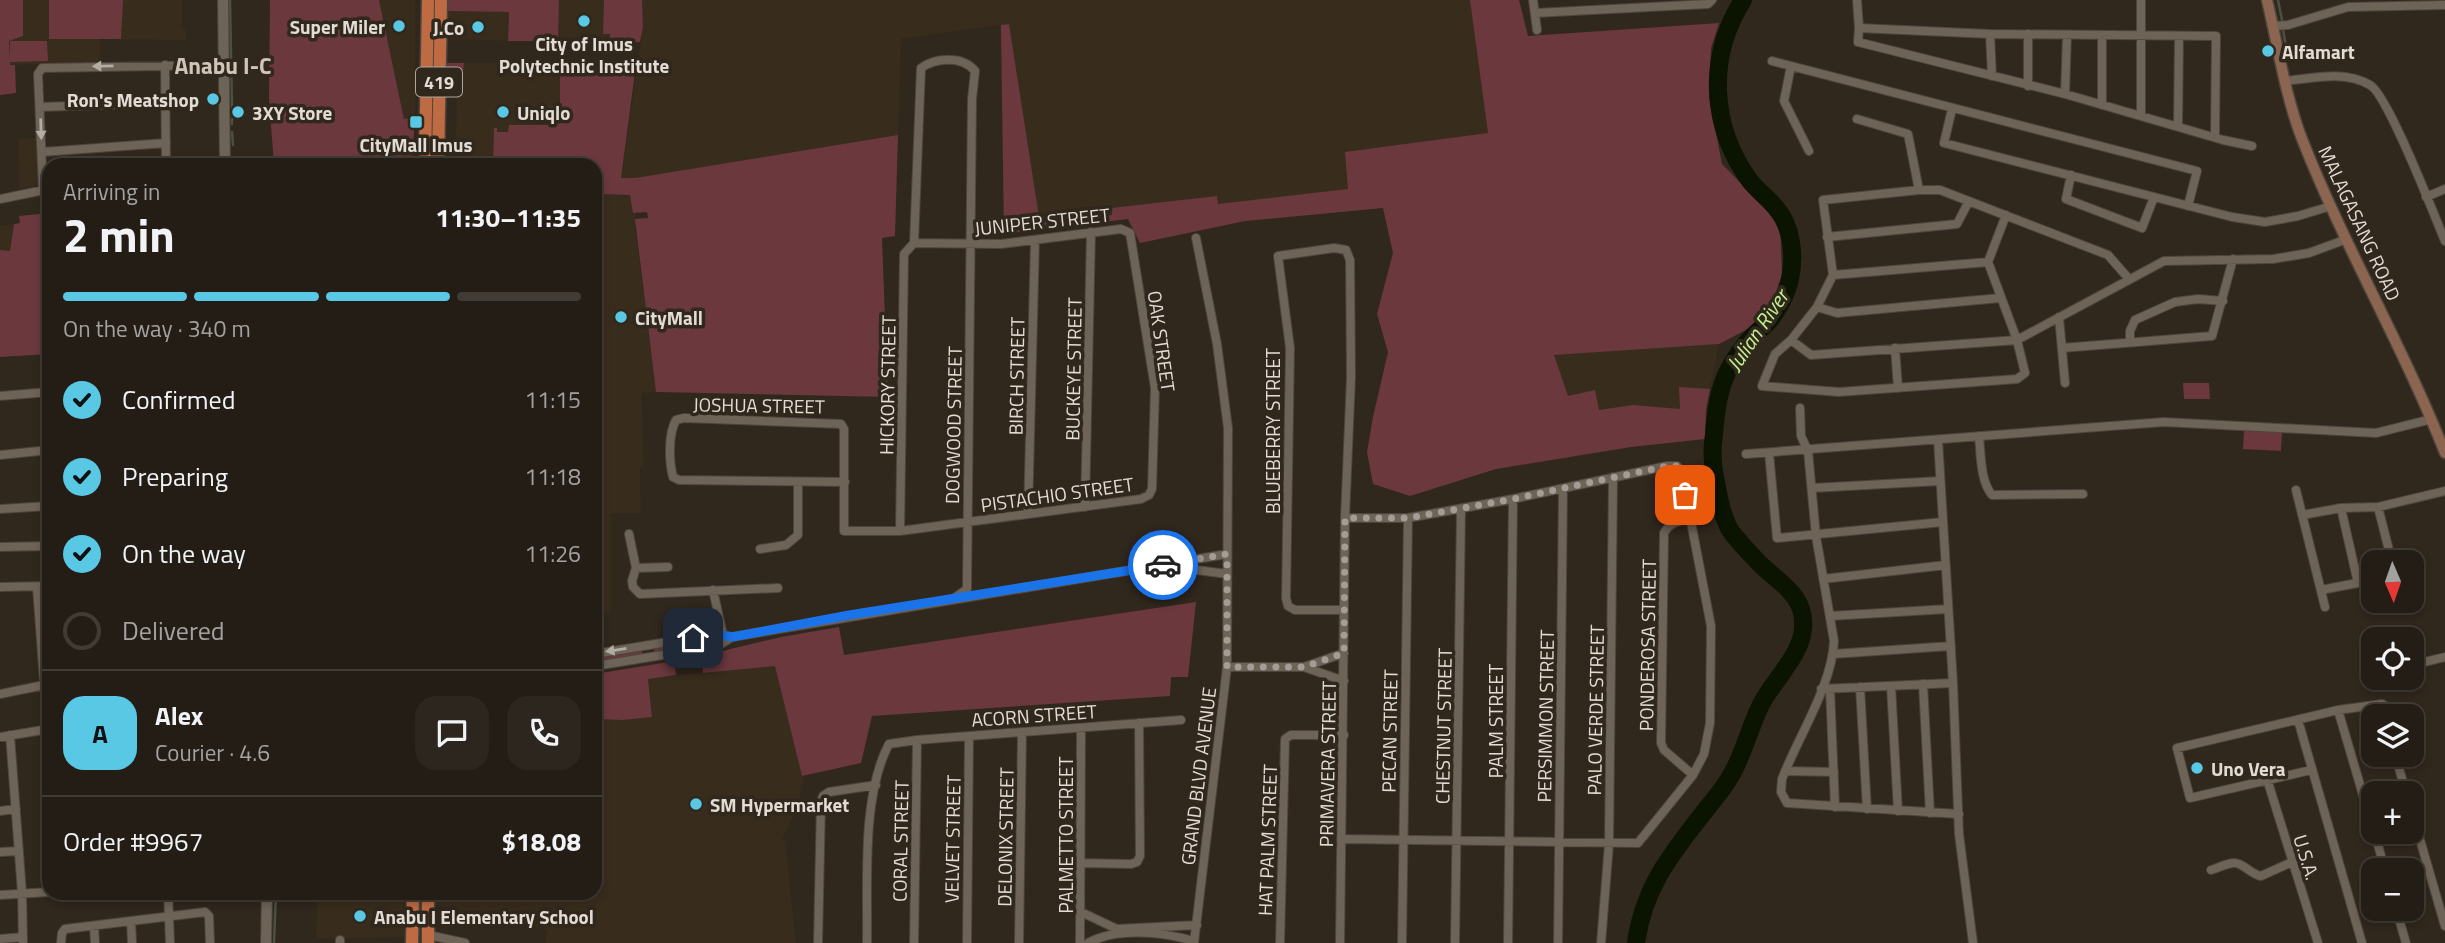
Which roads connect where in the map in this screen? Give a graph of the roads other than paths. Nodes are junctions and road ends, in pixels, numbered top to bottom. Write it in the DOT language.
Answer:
graph roads {
  1 [pos="223,0"];
  2 [pos="428,0"];
  3 [pos="441,0"];
  4 [pos="1534,0"];
  5 [pos="1580,0"];
  6 [pos="1712,0"];
  7 [pos="1857,0"];
  8 [pos="2141,0"];
  9 [pos="2267,0"];
  10 [pos="1669,3"];
  11 [pos="1624,4"];
  12 [pos="2445,5"];
  13 [pos="1581,11"];
  14 [pos="1535,13"];
  15 [pos="2273,26"];
  16 [pos="1859,29"];
  17 [pos="1537,30"];
  18 [pos="1990,34"];
  19 [pos="2028,34"];
  20 [pos="2067,35"];
  21 [pos="2141,35"];
  22 [pos="2102,36"];
  23 [pos="2179,36"];
  24 [pos="1772,61"];
  25 [pos="165,65"];
  26 [pos="223,65"];
  27 [pos="1791,66"];
  28 [pos="1992,76"];
  29 [pos="2285,80"];
  30 [pos="2028,86"];
  31 [pos="2065,94"];
  32 [pos="166,103"];
  33 [pos="2102,104"];
  34 [pos="40,107"];
  35 [pos="1952,108"];
  36 [pos="2141,116"];
  37 [pos="1857,119"];
  38 [pos="2178,125"];
  39 [pos="2215,137"];
  40 [pos="166,143"];
  41 [pos="2252,146"];
  42 [pos="1809,151"];
  43 [pos="42,152"];
  44 [pos="43,158"];
  45 [pos="166,158"];
  46 [pos="225,158"];
  47 [pos="425,158"];
  48 [pos="438,158"];
  49 [pos="2071,176"];
  50 [pos="2445,189"];
  51 [pos="1919,190"];
  52 [pos="42,191"];
  53 [pos="2154,197"];
  54 [pos="2426,197"];
  55 [pos="0,199"];
  56 [pos="1969,201"];
  57 [pos="2188,206"];
  58 [pos="2331,206"];
  59 [pos="2006,215"];
  60 [pos="1091,232"];
  61 [pos="1130,233"];
  62 [pos="1827,237"];
  63 [pos="1196,238"];
  64 [pos="2347,239"];
  65 [pos="1034,240"];
  66 [pos="2445,241"];
  67 [pos="914,243"];
  68 [pos="972,244"];
  69 [pos="1278,256"];
  70 [pos="2234,259"];
  71 [pos="1988,262"];
  72 [pos="1833,275"];
  73 [pos="2129,279"];
  74 [pos="2000,299"];
  75 [pos="2223,301"];
  76 [pos="1817,307"];
  77 [pos="2059,317"];
  78 [pos="1791,340"];
  79 [pos="2017,340"];
  80 [pos="2130,342"];
  81 [pos="1895,348"];
  82 [pos="2062,348"];
  83 [pos="2064,383"];
  84 [pos="1898,388"];
  85 [pos="42,393"];
  86 [pos="0,396"];
  87 [pos="1800,408"];
  88 [pos="2432,419"];
  89 [pos="1979,436"];
  90 [pos="1938,440"];
  91 [pos="42,451"];
  92 [pos="1808,451"];
  93 [pos="1769,453"];
  94 [pos="2445,453"];
  95 [pos="1746,454"];
  96 [pos="0,455"];
  97 [pos="1614,477"];
  98 [pos="1940,481"];
  99 [pos="798,482"];
  100 [pos="845,482"];
  101 [pos="1812,488"];
  102 [pos="1563,489"];
  103 [pos="2296,490"];
  104 [pos="2445,491"];
  105 [pos="2083,494"];
  106 [pos="1149,495"];
  107 [pos="1513,499"];
  108 [pos="42,506"];
  109 [pos="1085,507"];
  110 [pos="2378,507"];
  111 [pos="2342,508"];
  112 [pos="0,509"];
  113 [pos="1461,509"];
  114 [pos="1028,514"];
  115 [pos="2302,515"];
  116 [pos="1345,518"];
  117 [pos="1408,518"];
  118 [pos="1690,519"];
  119 [pos="1943,522"];
  120 [pos="967,523"];
  121 [pos="900,531"];
  122 [pos="629,534"];
  123 [pos="1816,536"];
  124 [pos="42,545"];
  125 [pos="0,547"];
  126 [pos="760,549"];
  127 [pos="2389,550"];
  128 [pos="1227,554"];
  129 [pos="1946,565"];
  130 [pos="1160,566"];
  131 [pos="668,567"];
  132 [pos="636,568"];
  133 [pos="1227,574"];
  134 [pos="1823,579"];
  135 [pos="2361,582"];
  136 [pos="2358,583"];
  137 [pos="0,587"];
  138 [pos="37,587"];
  139 [pos="42,587"];
  140 [pos="778,588"];
  141 [pos="713,590"];
  142 [pos="2320,590"];
  143 [pos="953,599"];
  144 [pos="2325,607"];
  145 [pos="1948,609"];
  146 [pos="1344,610"];
  147 [pos="1830,616"];
  148 [pos="727,636"];
  149 [pos="647,645"];
  150 [pos="1951,646"];
  151 [pos="602,653"];
  152 [pos="1344,653"];
  153 [pos="1833,654"];
  154 [pos="42,657"];
  155 [pos="649,657"];
  156 [pos="2445,657"];
  157 [pos="2424,662"];
  158 [pos="602,665"];
  159 [pos="1227,667"];
  160 [pos="1304,667"];
  161 [pos="1344,681"];
  162 [pos="1953,682"];
  163 [pos="1923,684"];
  164 [pos="42,685"];
  165 [pos="1891,686"];
  166 [pos="1860,687"];
  167 [pos="1825,689"];
  168 [pos="0,694"];
  169 [pos="2361,707"];
  170 [pos="2338,710"];
  171 [pos="1181,720"];
  172 [pos="2298,720"];
  173 [pos="1139,723"];
  174 [pos="1081,728"];
  175 [pos="42,730"];
  176 [pos="1022,732"];
  177 [pos="10,735"];
  178 [pos="1344,735"];
  179 [pos="970,736"];
  180 [pos="0,737"];
  181 [pos="918,740"];
  182 [pos="2311,770"];
  183 [pos="1785,771"];
  184 [pos="1834,772"];
  185 [pos="1693,775"];
  186 [pos="2267,779"];
  187 [pos="876,785"];
  188 [pos="2361,789"];
  189 [pos="1835,807"];
  190 [pos="16,809"];
  191 [pos="1867,809"];
  192 [pos="0,811"];
  193 [pos="1898,811"];
  194 [pos="1930,813"];
  195 [pos="1959,814"];
  196 [pos="1342,839"];
  197 [pos="1404,839"];
  198 [pos="1457,841"];
  199 [pos="1510,842"];
  200 [pos="1559,843"];
  201 [pos="1609,844"];
  202 [pos="2421,844"];
  203 [pos="19,851"];
  204 [pos="0,852"];
  205 [pos="2292,862"];
  206 [pos="1080,863"];
  207 [pos="2211,870"];
  208 [pos="42,892"];
  209 [pos="22,893"];
  210 [pos="0,895"];
  211 [pos="168,900"];
  212 [pos="267,900"];
  213 [pos="413,900"];
  214 [pos="428,900"];
  215 [pos="1081,912"];
  216 [pos="169,916"];
  217 [pos="131,921"];
  218 [pos="2400,921"];
  219 [pos="1197,925"];
  220 [pos="94,926"];
  221 [pos="2445,926"];
  222 [pos="1135,932"];
  223 [pos="0,939"];
  224 [pos="428,939"];
  225 [pos="23,940"];
  226 [pos="1194,942"];
  227 [pos="61,943"];
  228 [pos="95,943"];
  229 [pos="132,943"];
  230 [pos="170,943"];
  231 [pos="210,943"];
  232 [pos="266,943"];
  233 [pos="412,943"];
  234 [pos="465,943"];
  235 [pos="818,943"];
  236 [pos="867,943"];
  237 [pos="914,943"];
  238 [pos="967,943"];
  239 [pos="1019,943"];
  240 [pos="1080,943"];
  241 [pos="1088,943"];
  242 [pos="1280,943"];
  243 [pos="1340,943"];
  244 [pos="1402,943"];
  245 [pos="1455,943"];
  246 [pos="1508,943"];
  247 [pos="1558,943"];
  248 [pos="1601,943"];
  249 [pos="1973,943"];
  250 [pos="2318,943"];
  251 [pos="2361,943"];
  252 [pos="2406,943"];
  1 -- 26 [label="street"];
  2 -- 47 [label="highway, 419"];
  3 -- 48 [label="highway, 419"];
  4 -- 14 [label="street"];
  5 -- 13 [label="street"];
  6 -- 10 [label="street"];
  7 -- 16 [label="street"];
  8 -- 21 [label="street"];
  9 -- 15 [label="main road, MALAGASANG ROAD"];
  10 -- 11 [label="street"];
  11 -- 13 [label="street"];
  12 -- 15 [label="street"];
  13 -- 14 [label="street"];
  14 -- 17 [label="street"];
  15 -- 29 [label="main road, MALAGASANG ROAD"];
  16 -- 18 [label="street"];
  16 -- 28 [label="street"];
  18 -- 19 [label="street"];
  18 -- 28 [label="street"];
  19 -- 20 [label="street"];
  19 -- 30 [label="street"];
  20 -- 22 [label="street"];
  20 -- 31 [label="street"];
  21 -- 22 [label="street"];
  21 -- 23 [label="street"];
  21 -- 36 [label="street"];
  22 -- 33 [label="street"];
  23 -- 38 [label="street"];
  23 -- 39 [label="street"];
  24 -- 27 [label="street"];
  25 -- 26 [label="street"];
  25 -- 32 [label="street"];
  25 -- 34 [label="street, one-way"];
  26 -- 46 [label="street"];
  27 -- 35 [label="street"];
  27 -- 42 [label="street"];
  28 -- 30 [label="street"];
  29 -- 54 [label="street"];
  29 -- 58 [label="main road, MALAGASANG ROAD"];
  30 -- 31 [label="street"];
  31 -- 33 [label="street"];
  32 -- 34 [label="street"];
  32 -- 40 [label="street"];
  33 -- 36 [label="street"];
  34 -- 43 [label="street, one-way"];
  35 -- 49 [label="street"];
  35 -- 57 [label="street"];
  36 -- 38 [label="street"];
  37 -- 51 [label="street"];
  38 -- 39 [label="street"];
  39 -- 41 [label="street"];
  40 -- 43 [label="street"];
  40 -- 45 [label="street"];
  43 -- 44 [label="street"];
  49 -- 53 [label="street"];
  49 -- 53 [label="street"];
  50 -- 54 [label="street"];
  51 -- 56 [label="street"];
  51 -- 62 [label="street"];
  52 -- 55 [label="street"];
  53 -- 57 [label="street"];
  54 -- 66 [label="street"];
  56 -- 59 [label="street"];
  56 -- 62 [label="street"];
  57 -- 58 [label="street"];
  58 -- 64 [label="main road, MALAGASANG ROAD"];
  59 -- 71 [label="street"];
  59 -- 73 [label="street"];
  60 -- 61 [label="street, JUNIPER STREET"];
  60 -- 65 [label="street, JUNIPER STREET"];
  60 -- 109 [label="street, BUCKEYE STREET"];
  61 -- 106 [label="street, OAK STREET"];
  62 -- 72 [label="street"];
  63 -- 128 [label="street, GRAND BLVD AVENUE"];
  64 -- 70 [label="street"];
  64 -- 88 [label="main road, MALAGASANG ROAD"];
  65 -- 68 [label="street, JUNIPER STREET"];
  65 -- 114 [label="street, BIRCH STREET"];
  67 -- 68 [label="street, JUNIPER STREET"];
  67 -- 68 [label="street, HICKORY STREET"];
  67 -- 121 [label="street, HICKORY STREET"];
  68 -- 120 [label="street, DOGWOOD STREET"];
  69 -- 116 [label="street, PRIMAVERA STREET"];
  69 -- 146 [label="street, BLUEBERRY STREET"];
  70 -- 73 [label="street"];
  70 -- 75 [label="street"];
  71 -- 72 [label="street"];
  71 -- 74 [label="street"];
  72 -- 76 [label="street"];
  73 -- 77 [label="street"];
  74 -- 76 [label="street"];
  74 -- 79 [label="street"];
  75 -- 80 [label="street"];
  75 -- 80 [label="street"];
  76 -- 78 [label="street"];
  77 -- 79 [label="street"];
  77 -- 82 [label="street"];
  78 -- 81 [label="street"];
  78 -- 84 [label="street"];
  79 -- 81 [label="street"];
  79 -- 84 [label="street"];
  80 -- 82 [label="street"];
  81 -- 84 [label="street"];
  82 -- 83 [label="street"];
  85 -- 86 [label="street"];
  87 -- 92 [label="street"];
  88 -- 89 [label="street"];
  88 -- 94 [label="main road, MALAGASANG ROAD"];
  89 -- 90 [label="street"];
  89 -- 105 [label="street"];
  90 -- 92 [label="street"];
  90 -- 98 [label="street"];
  91 -- 96 [label="street"];
  92 -- 93 [label="street"];
  92 -- 101 [label="street"];
  93 -- 95 [label="street"];
  93 -- 123 [label="street"];
  97 -- 102 [label="street"];
  97 -- 118 [label="street"];
  97 -- 201 [label="street, PALO VERDE STREET"];
  98 -- 101 [label="street"];
  98 -- 119 [label="street"];
  99 -- 100 [label="street"];
  99 -- 100 [label="street, JOSHUA STREET"];
  99 -- 126 [label="street"];
  100 -- 121 [label="street, PISTACHIO STREET"];
  101 -- 123 [label="street"];
  102 -- 107 [label="street"];
  102 -- 200 [label="street, PERSIMMON STREET"];
  103 -- 115 [label="street"];
  104 -- 110 [label="street"];
  106 -- 109 [label="street, PISTACHIO STREET"];
  107 -- 113 [label="street"];
  107 -- 199 [label="street, PALM STREET"];
  108 -- 112 [label="street"];
  109 -- 114 [label="street, PISTACHIO STREET"];
  110 -- 111 [label="street"];
  110 -- 127 [label="street"];
  111 -- 115 [label="street"];
  111 -- 136 [label="street"];
  113 -- 117 [label="street"];
  113 -- 198 [label="street, CHESTNUT STREET"];
  114 -- 120 [label="street, PISTACHIO STREET"];
  115 -- 142 [label="street"];
  116 -- 117 [label="street"];
  116 -- 146 [label="street, PRIMAVERA STREET"];
  117 -- 197 [label="street, PECAN STREET"];
  118 -- 185 [label="street"];
  118 -- 185 [label="street, PONDEROSA STREET"];
  119 -- 123 [label="street"];
  119 -- 129 [label="street"];
  120 -- 121 [label="street, PISTACHIO STREET"];
  120 -- 143 [label="street, DOGWOOD STREET"];
  122 -- 132 [label="street"];
  123 -- 134 [label="street"];
  124 -- 125 [label="street"];
  128 -- 130 [label="street"];
  128 -- 133 [label="street, GRAND BLVD AVENUE"];
  129 -- 134 [label="street"];
  129 -- 145 [label="street"];
  130 -- 133 [label="street"];
  130 -- 143 [label="street"];
  131 -- 132 [label="street"];
  132 -- 141 [label="street"];
  133 -- 159 [label="street, GRAND BLVD AVENUE"];
  134 -- 147 [label="street"];
  135 -- 136 [label="street"];
  136 -- 142 [label="street"];
  137 -- 138 [label="street"];
  138 -- 139 [label="street"];
  138 -- 154 [label="street"];
  140 -- 141 [label="street"];
  141 -- 148 [label="street"];
  142 -- 144 [label="street"];
  143 -- 148 [label="street"];
  145 -- 147 [label="street"];
  145 -- 150 [label="street"];
  146 -- 152 [label="street, PRIMAVERA STREET"];
  147 -- 153 [label="street"];
  148 -- 149 [label="street"];
  148 -- 155 [label="street"];
  149 -- 151 [label="street, one-way"];
  149 -- 155 [label="street"];
  150 -- 153 [label="street"];
  150 -- 162 [label="street"];
  152 -- 160 [label="street"];
  152 -- 161 [label="street, PRIMAVERA STREET"];
  153 -- 167 [label="street"];
  155 -- 158 [label="street"];
  156 -- 157 [label="street"];
  159 -- 160 [label="street"];
  159 -- 219 [label="street, GRAND BLVD AVENUE"];
  160 -- 161 [label="street"];
  161 -- 178 [label="street, PRIMAVERA STREET"];
  162 -- 163 [label="street"];
  162 -- 195 [label="street"];
  163 -- 165 [label="street"];
  163 -- 194 [label="street"];
  164 -- 168 [label="street"];
  165 -- 166 [label="street"];
  165 -- 193 [label="street"];
  166 -- 167 [label="street"];
  166 -- 191 [label="street"];
  167 -- 183 [label="street"];
  167 -- 184 [label="street"];
  169 -- 170 [label="street"];
  170 -- 172 [label="street"];
  170 -- 188 [label="street"];
  171 -- 173 [label="street, ACORN STREET"];
  172 -- 182 [label="street"];
  172 -- 186 [label="street"];
  173 -- 174 [label="street, ACORN STREET"];
  173 -- 206 [label="street"];
  174 -- 176 [label="street, ACORN STREET"];
  174 -- 206 [label="street, PALMETTO STREET"];
  175 -- 177 [label="street"];
  176 -- 179 [label="street, ACORN STREET"];
  176 -- 239 [label="street, DELONIX STREET"];
  177 -- 180 [label="street"];
  177 -- 190 [label="street"];
  178 -- 196 [label="street, PRIMAVERA STREET"];
  178 -- 242 [label="street, HAT PALM STREET"];
  179 -- 181 [label="street, ACORN STREET"];
  179 -- 238 [label="street, VELVET STREET"];
  181 -- 187 [label="street, ACORN STREET"];
  181 -- 237 [label="street, CORAL STREET"];
  182 -- 186 [label="street"];
  182 -- 251 [label="street"];
  183 -- 184 [label="street"];
  183 -- 189 [label="street"];
  184 -- 189 [label="street"];
  185 -- 201 [label="street"];
  186 -- 205 [label="street, U.S.A."];
  187 -- 235 [label="street"];
  187 -- 236 [label="street"];
  189 -- 191 [label="street"];
  190 -- 192 [label="street"];
  190 -- 203 [label="street"];
  191 -- 193 [label="street"];
  193 -- 194 [label="street"];
  194 -- 195 [label="street"];
  195 -- 249 [label="street"];
  196 -- 197 [label="street"];
  196 -- 243 [label="street, PRIMAVERA STREET"];
  197 -- 198 [label="street"];
  197 -- 244 [label="street, PECAN STREET"];
  198 -- 199 [label="street"];
  198 -- 245 [label="street, CHESTNUT STREET"];
  199 -- 200 [label="street"];
  199 -- 246 [label="street, PALM STREET"];
  200 -- 201 [label="street"];
  200 -- 247 [label="street, PERSIMMON STREET"];
  201 -- 248 [label="street, PALO VERDE STREET"];
  202 -- 221 [label="street"];
  203 -- 204 [label="street"];
  203 -- 209 [label="street"];
  205 -- 207 [label="street"];
  205 -- 250 [label="street, U.S.A."];
  206 -- 215 [label="street, PALMETTO STREET"];
  208 -- 209 [label="street"];
  209 -- 210 [label="street"];
  209 -- 225 [label="street"];
  211 -- 216 [label="street"];
  212 -- 232 [label="street"];
  213 -- 233 [label="highway"];
  214 -- 224 [label="highway"];
  215 -- 222 [label="street"];
  215 -- 240 [label="street, PALMETTO STREET"];
  216 -- 217 [label="street"];
  216 -- 230 [label="street"];
  216 -- 231 [label="street"];
  217 -- 220 [label="street"];
  217 -- 229 [label="street"];
  218 -- 252 [label="street"];
  219 -- 222 [label="street"];
  219 -- 226 [label="street, GRAND BLVD AVENUE"];
  220 -- 227 [label="street"];
  220 -- 228 [label="street"];
  222 -- 226 [label="street"];
  222 -- 241 [label="street"];
  223 -- 225 [label="street"];
  224 -- 234 [label="street"];
}
